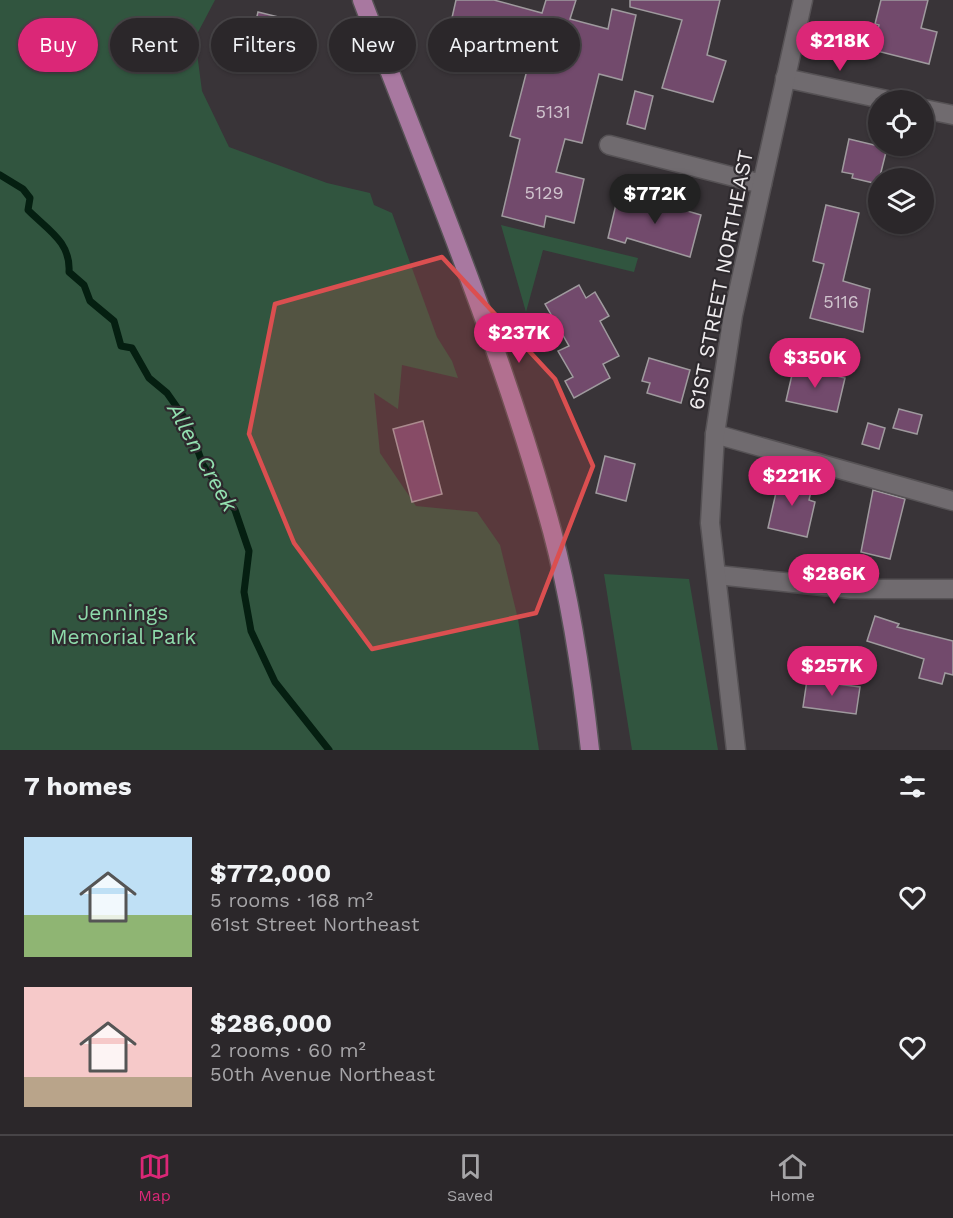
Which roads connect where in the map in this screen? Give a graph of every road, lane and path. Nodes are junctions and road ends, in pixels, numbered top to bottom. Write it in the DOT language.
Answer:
graph roads {
  1 [pos="362,0"];
  2 [pos="802,0"];
  3 [pos="785,78"];
  4 [pos="868,96"];
  5 [pos="934,111"];
  6 [pos="953,116"];
  7 [pos="609,145"];
  8 [pos="762,184"];
  9 [pos="715,434"];
  10 [pos="953,501"];
  11 [pos="717,575"];
  12 [pos="953,589"];
  13 [pos="590,750"];
  14 [pos="736,750"];
  1 -- 13 [label="main road"];
  2 -- 3 [label="street, 61ST STREET NORTHEAST"];
  3 -- 4 [label="street"];
  3 -- 8 [label="street, 61ST STREET NORTHEAST"];
  5 -- 6 [label="street"];
  7 -- 8 [label="street"];
  8 -- 9 [label="street, 61ST STREET NORTHEAST"];
  9 -- 10 [label="street"];
  9 -- 11 [label="street, 61ST STREET NORTHEAST"];
  11 -- 12 [label="street"];
  11 -- 14 [label="street, 61ST STREET NORTHEAST"];
}
